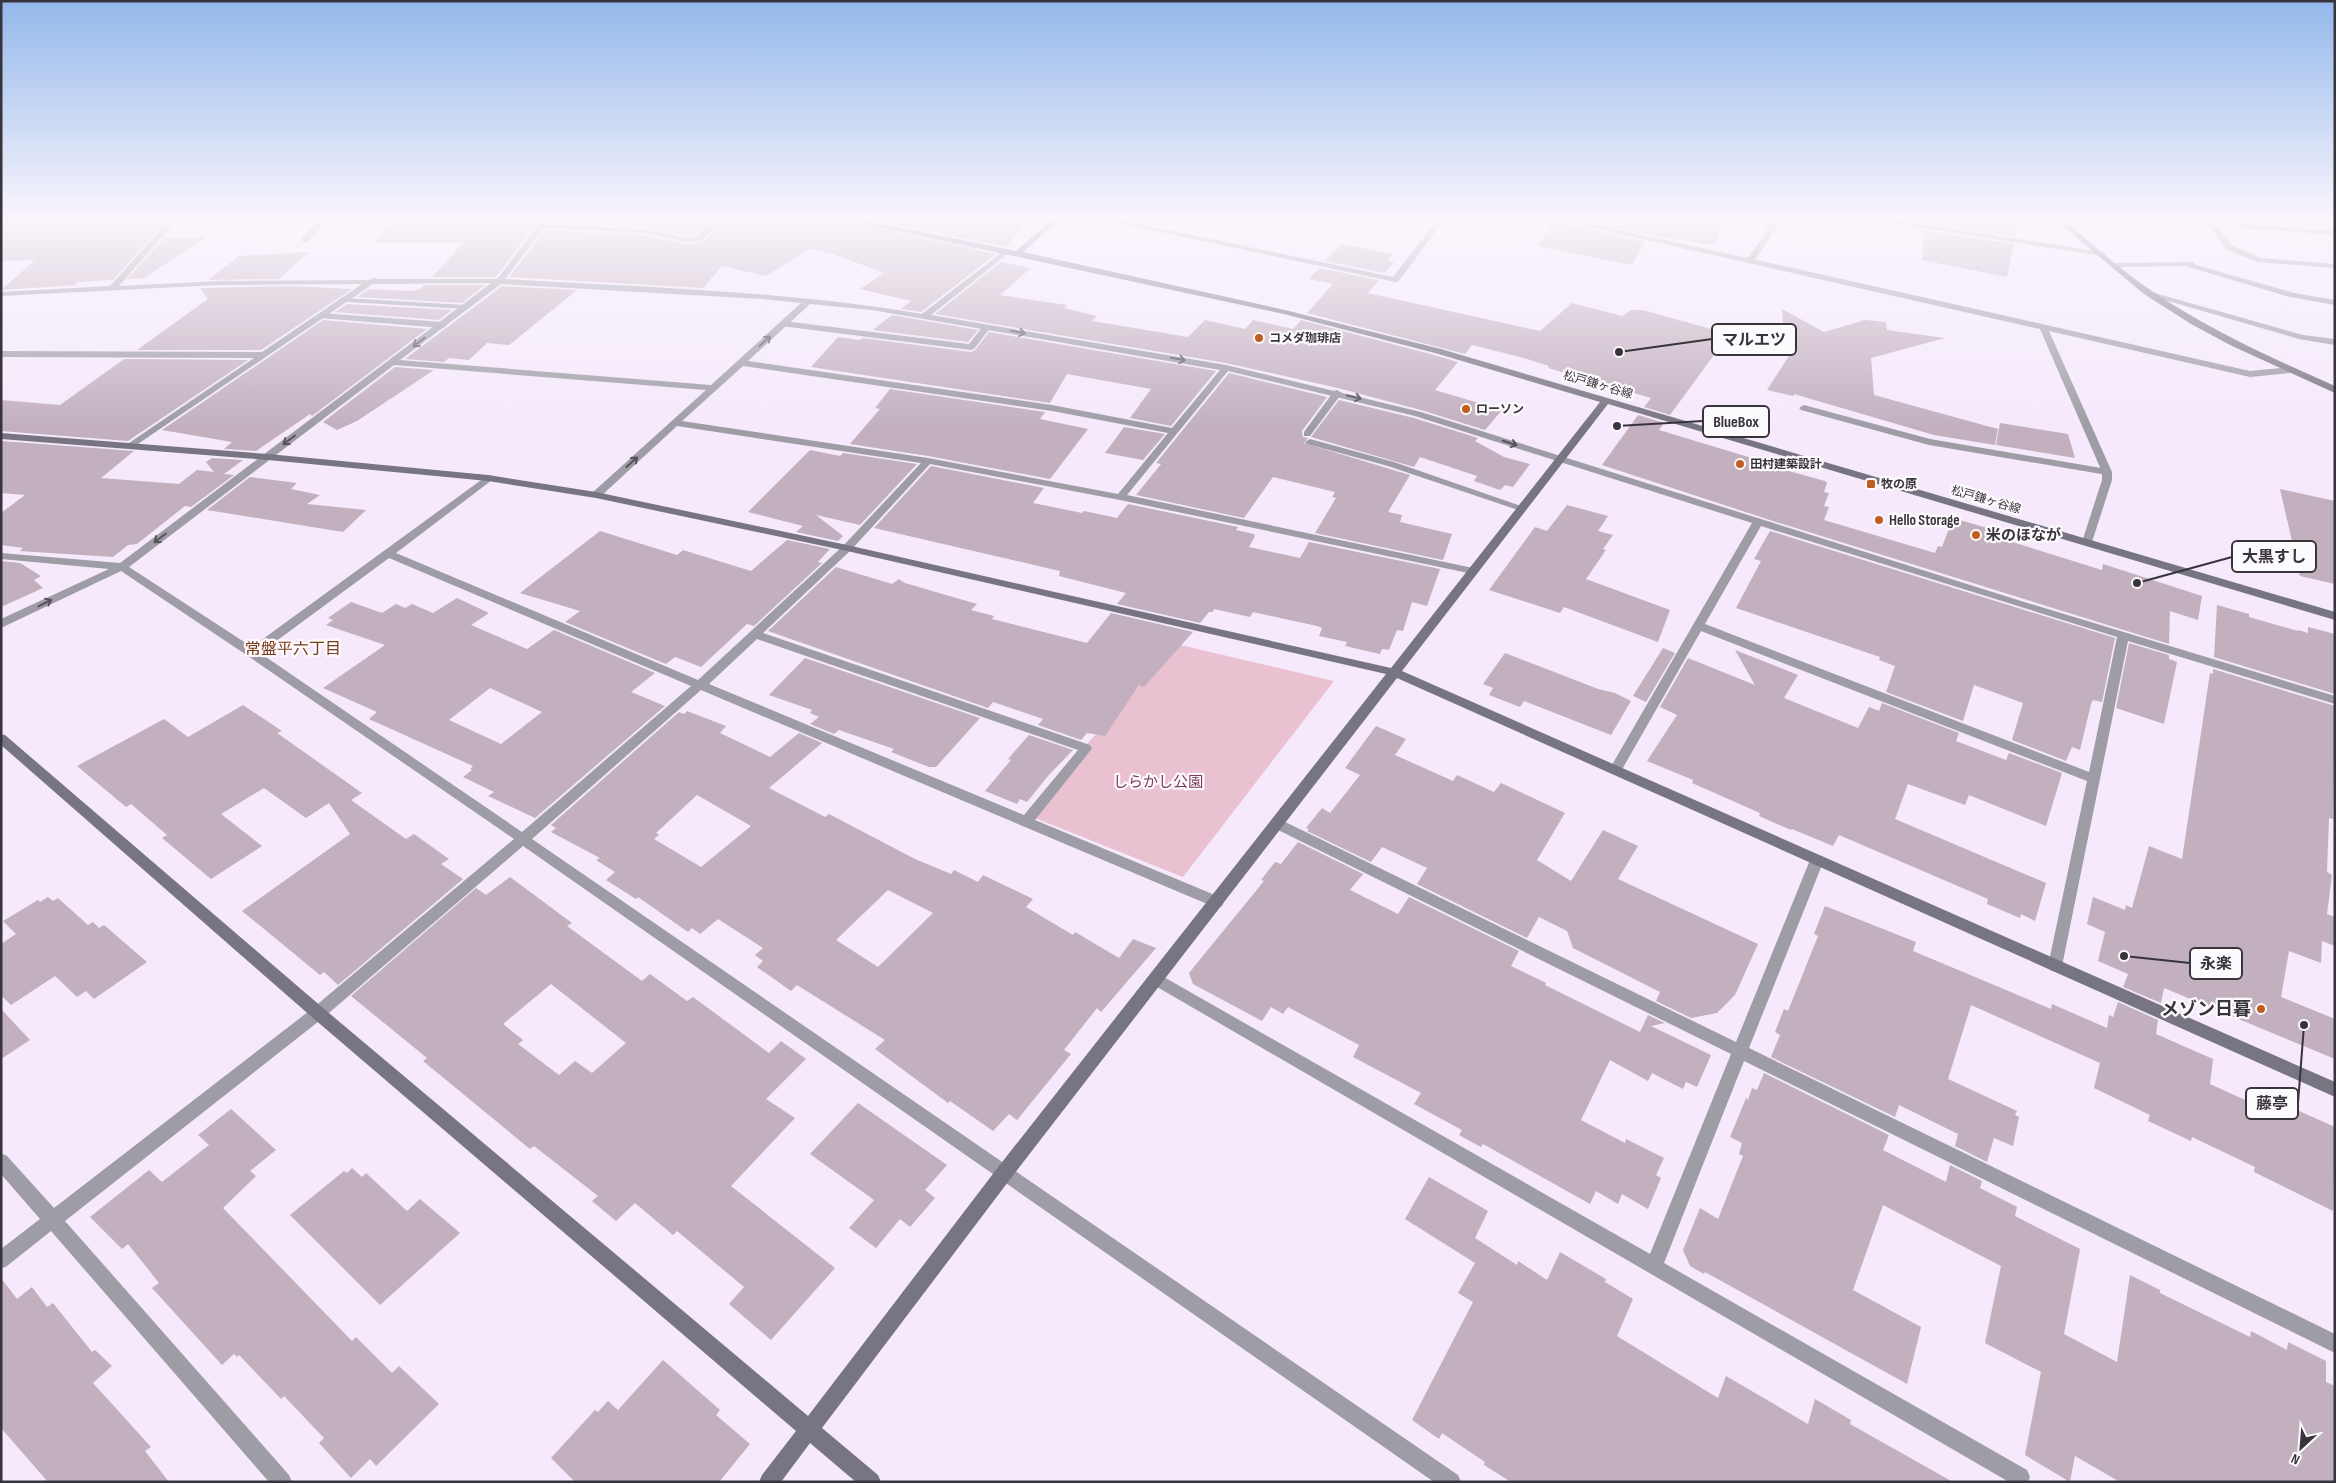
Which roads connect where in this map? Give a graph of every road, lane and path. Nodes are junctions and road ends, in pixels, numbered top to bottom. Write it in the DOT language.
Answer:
graph roads {
  1 [pos="94,288"];
  2 [pos="363,288"];
  3 [pos="490,288"];
  4 [pos="611,288"];
  5 [pos="960,288"];
  6 [pos="1175,288"];
  7 [pos="1870,288"];
  8 [pos="2143,288"];
  9 [pos="2269,288"];
  10 [pos="2147,292"];
  11 [pos="1,294"];
  12 [pos="347,300"];
  13 [pos="809,301"];
  14 [pos="2335,303"];
  15 [pos="465,307"];
  16 [pos="322,316"];
  17 [pos="925,316"];
  18 [pos="784,324"];
  19 [pos="443,325"];
  20 [pos="987,327"];
  21 [pos="2044,329"];
  22 [pos="2335,342"];
  23 [pos="1,354"];
  24 [pos="265,355"];
  25 [pos="393,362"];
  26 [pos="741,362"];
  27 [pos="1226,368"];
  28 [pos="2290,370"];
  29 [pos="713,388"];
  30 [pos="2335,390"];
  31 [pos="1337,393"];
  32 [pos="1606,401"];
  33 [pos="1804,408"];
  34 [pos="674,423"];
  35 [pos="1174,431"];
  36 [pos="1,436"];
  37 [pos="132,445"];
  38 [pos="268,457"];
  39 [pos="1559,459"];
  40 [pos="928,461"];
  41 [pos="2107,472"];
  42 [pos="488,478"];
  43 [pos="596,494"];
  44 [pos="1120,497"];
  45 [pos="1522,508"];
  46 [pos="1758,522"];
  47 [pos="2088,542"];
  48 [pos="847,548"];
  49 [pos="388,554"];
  50 [pos="1,556"];
  51 [pos="122,567"];
  52 [pos="1473,571"];
  53 [pos="2335,616"];
  54 [pos="1,624"];
  55 [pos="1698,626"];
  56 [pos="755,634"];
  57 [pos="2123,636"];
  58 [pos="252,653"];
  59 [pos="1392,672"];
  60 [pos="700,685"];
  61 [pos="2335,700"];
  62 [pos="1,738"];
  63 [pos="1615,770"];
  64 [pos="2094,779"];
  65 [pos="1026,822"];
  66 [pos="1277,823"];
  67 [pos="523,839"];
  68 [pos="1816,860"];
  69 [pos="1217,902"];
  70 [pos="2055,966"];
  71 [pos="1156,980"];
  72 [pos="318,1013"];
  73 [pos="1741,1051"];
  74 [pos="2335,1090"];
  75 [pos="1,1161"];
  76 [pos="1005,1172"];
  77 [pos="53,1220"];
  78 [pos="1,1260"];
  79 [pos="1654,1266"];
  80 [pos="2335,1344"];
  81 [pos="810,1429"];
  82 [pos="2023,1480"];
  83 [pos="282,1482"];
  84 [pos="769,1482"];
  85 [pos="871,1482"];
  86 [pos="1451,1482"];
  1 -- 11 [label="street"];
  2 -- 12 [label="street"];
  3 -- 15 [label="street"];
  4 -- 13 [label="street"];
  5 -- 17 [label="street"];
  6 -- 32 [label="street, 松戸鎌ヶ谷線"];
  7 -- 21 [label="street"];
  8 -- 10 [label="street"];
  9 -- 14 [label="street"];
  10 -- 22 [label="street"];
  10 -- 28 [label="street"];
  12 -- 15 [label="street"];
  12 -- 16 [label="street"];
  13 -- 17 [label="street"];
  13 -- 18 [label="street"];
  15 -- 19 [label="street"];
  16 -- 19 [label="street"];
  16 -- 24 [label="street"];
  17 -- 20 [label="street"];
  18 -- 20 [label="street"];
  26 -- 18 [label="street, one-way"];
  19 -- 25 [label="street, one-way"];
  20 -- 27 [label="street, one-way"];
  21 -- 28 [label="street"];
  21 -- 41 [label="street"];
  23 -- 24 [label="street"];
  24 -- 37 [label="street"];
  25 -- 29 [label="street"];
  25 -- 38 [label="street, one-way"];
  26 -- 29 [label="street"];
  26 -- 35 [label="street"];
  27 -- 31 [label="street"];
  27 -- 35 [label="street"];
  28 -- 30 [label="street"];
  29 -- 34 [label="street"];
  31 -- 39 [label="street, one-way"];
  31 -- 45 [label="street"];
  32 -- 39 [label="street"];
  32 -- 47 [label="street, 松戸鎌ヶ谷線"];
  33 -- 41 [label="street"];
  34 -- 40 [label="street"];
  43 -- 34 [label="street, one-way"];
  35 -- 44 [label="street"];
  36 -- 37 [label="street"];
  37 -- 38 [label="street"];
  38 -- 42 [label="street"];
  38 -- 51 [label="street, one-way"];
  39 -- 45 [label="street"];
  39 -- 46 [label="street"];
  40 -- 44 [label="street"];
  40 -- 48 [label="street"];
  41 -- 47 [label="street"];
  42 -- 43 [label="street"];
  42 -- 49 [label="street"];
  43 -- 48 [label="street"];
  44 -- 52 [label="street"];
  45 -- 52 [label="street"];
  46 -- 55 [label="street"];
  46 -- 57 [label="street"];
  47 -- 53 [label="street, 松戸鎌ヶ谷線"];
  48 -- 56 [label="street"];
  48 -- 59 [label="street"];
  49 -- 58 [label="street"];
  49 -- 60 [label="street"];
  50 -- 51 [label="street"];
  54 -- 51 [label="street, one-way"];
  51 -- 58 [label="street"];
  52 -- 59 [label="street"];
  55 -- 63 [label="street"];
  55 -- 64 [label="street"];
  56 -- 60 [label="street"];
  56 -- 65 [label="street"];
  57 -- 61 [label="street"];
  57 -- 64 [label="street"];
  58 -- 67 [label="street"];
  59 -- 63 [label="street"];
  59 -- 66 [label="street"];
  60 -- 65 [label="street"];
  60 -- 67 [label="street"];
  62 -- 72 [label="street"];
  63 -- 68 [label="street"];
  64 -- 70 [label="street"];
  65 -- 69 [label="street"];
  66 -- 69 [label="street"];
  66 -- 73 [label="street"];
  67 -- 72 [label="street"];
  67 -- 76 [label="street"];
  68 -- 70 [label="street"];
  68 -- 73 [label="street"];
  69 -- 71 [label="street"];
  70 -- 74 [label="street"];
  71 -- 76 [label="street"];
  71 -- 79 [label="street"];
  72 -- 77 [label="street"];
  72 -- 81 [label="street"];
  73 -- 79 [label="street"];
  73 -- 80 [label="street"];
  75 -- 77 [label="street"];
  76 -- 81 [label="street"];
  76 -- 86 [label="street"];
  77 -- 78 [label="street"];
  77 -- 83 [label="street"];
  79 -- 82 [label="street"];
  81 -- 84 [label="street"];
  81 -- 85 [label="street"];
}
